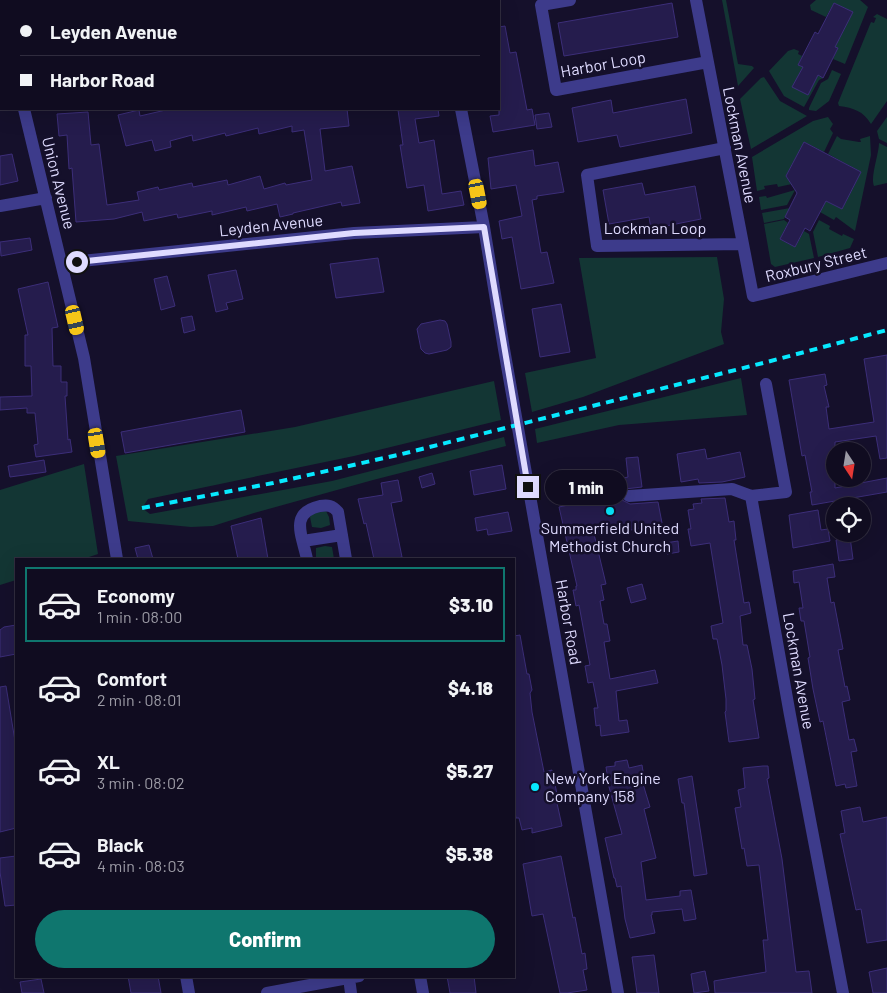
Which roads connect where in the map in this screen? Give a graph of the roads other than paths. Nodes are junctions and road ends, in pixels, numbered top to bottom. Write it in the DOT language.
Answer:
graph roads {
  1 [pos="570,0"];
  2 [pos="696,0"];
  3 [pos="708,62"];
  4 [pos="24,110"];
  5 [pos="461,110"];
  6 [pos="725,148"];
  7 [pos="46,198"];
  8 [pos="0,206"];
  9 [pos="484,227"];
  10 [pos="742,244"];
  11 [pos="62,263"];
  12 [pos="887,263"];
  13 [pos="753,296"];
  14 [pos="766,384"];
  15 [pos="629,496"];
  16 [pos="751,496"];
  17 [pos="342,535"];
  18 [pos="303,541"];
  19 [pos="117,556"];
  20 [pos="306,558"];
  21 [pos="346,558"];
  22 [pos="186,978"];
  23 [pos="349,978"];
  24 [pos="354,978"];
  25 [pos="420,978"];
  26 [pos="189,993"];
  27 [pos="267,993"];
  28 [pos="351,993"];
  29 [pos="423,993"];
  30 [pos="618,993"];
  31 [pos="843,993"];
  1 -- 3 [label="street, Harbor Loop"];
  2 -- 3 [label="street, Lockman Avenue"];
  3 -- 6 [label="street, Lockman Avenue"];
  4 -- 7 [label="street, Union Avenue"];
  5 -- 9 [label="street, Harbor Road"];
  6 -- 10 [label="street, Lockman Avenue"];
  6 -- 10 [label="street, Lockman Loop"];
  7 -- 8 [label="street"];
  7 -- 11 [label="street, Union Avenue"];
  9 -- 11 [label="street, Leyden Avenue"];
  9 -- 30 [label="street, Harbor Road"];
  10 -- 13 [label="street, Lockman Avenue"];
  11 -- 19 [label="street, Union Avenue"];
  12 -- 13 [label="street, Roxbury Street"];
  14 -- 16 [label="street"];
  15 -- 16 [label="street"];
  16 -- 31 [label="street, Lockman Avenue"];
  17 -- 18 [label="street"];
  17 -- 18 [label="street"];
  17 -- 21 [label="street"];
  18 -- 20 [label="street"];
  22 -- 26 [label="street"];
  23 -- 27 [label="street"];
  24 -- 28 [label="street"];
  25 -- 29 [label="street"];
}
